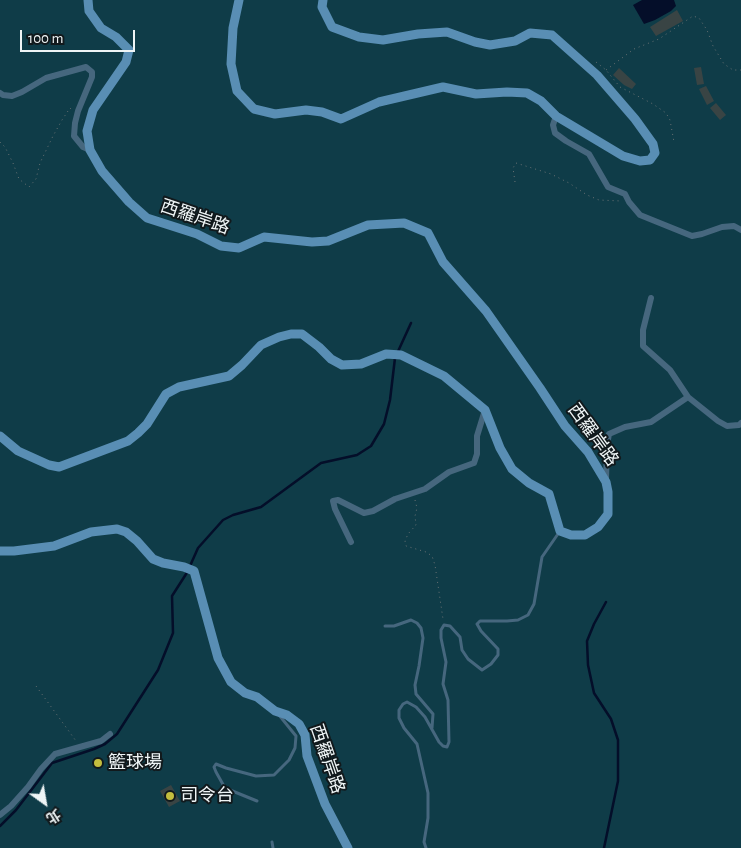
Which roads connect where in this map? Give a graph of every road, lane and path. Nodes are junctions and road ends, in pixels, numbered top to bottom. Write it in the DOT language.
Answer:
graph roads {
  1 [pos="88,0"];
  2 [pos="239,0"];
  3 [pos="323,0"];
  4 [pos="593,60"];
  5 [pos="606,70"];
  6 [pos="741,70"];
  7 [pos="0,93"];
  8 [pos="78,110"];
  9 [pos="556,116"];
  10 [pos="0,142"];
  11 [pos="674,142"];
  12 [pos="90,150"];
  13 [pos="515,182"];
  14 [pos="629,202"];
  15 [pos="741,230"];
  16 [pos="651,298"];
  17 [pos="688,397"];
  18 [pos="485,410"];
  19 [pos="741,423"];
  20 [pos="0,436"];
  21 [pos="606,482"];
  22 [pos="413,492"];
  23 [pos="560,531"];
  24 [pos="351,542"];
  25 [pos="0,551"];
  26 [pos="444,625"];
  27 [pos="385,626"];
  28 [pos="36,686"];
  29 [pos="275,710"];
  30 [pos="432,728"];
  31 [pos="110,734"];
  32 [pos="81,747"];
  33 [pos="257,801"];
  34 [pos="0,814"];
  35 [pos="272,842"];
  36 [pos="273,848"];
  37 [pos="348,848"];
  38 [pos="426,848"];
  1 -- 12 [label="street, 西羅岸路"];
  2 -- 9 [label="street"];
  3 -- 9 [label="street"];
  4 -- 5 [label="path"];
  5 -- 6 [label="path"];
  5 -- 11 [label="path"];
  7 -- 8 [label="street"];
  8 -- 10 [label="path"];
  8 -- 12 [label="street"];
  9 -- 14 [label="street"];
  12 -- 21 [label="street, 西羅岸路"];
  13 -- 14 [label="path"];
  14 -- 15 [label="street"];
  16 -- 17 [label="street"];
  17 -- 19 [label="street"];
  17 -- 21 [label="street"];
  18 -- 20 [label="street"];
  18 -- 22 [label="street"];
  18 -- 23 [label="street"];
  21 -- 23 [label="street, 西羅岸路"];
  22 -- 24 [label="street"];
  22 -- 26 [label="path"];
  23 -- 26 [label="lane"];
  25 -- 29 [label="street, 西羅岸路"];
  26 -- 30 [label="lane"];
  27 -- 30 [label="lane"];
  28 -- 32 [label="path"];
  29 -- 33 [label="lane"];
  29 -- 37 [label="street, 西羅岸路"];
  30 -- 38 [label="lane"];
  31 -- 32 [label="street"];
  32 -- 34 [label="street"];
  35 -- 36 [label="lane"];
}
